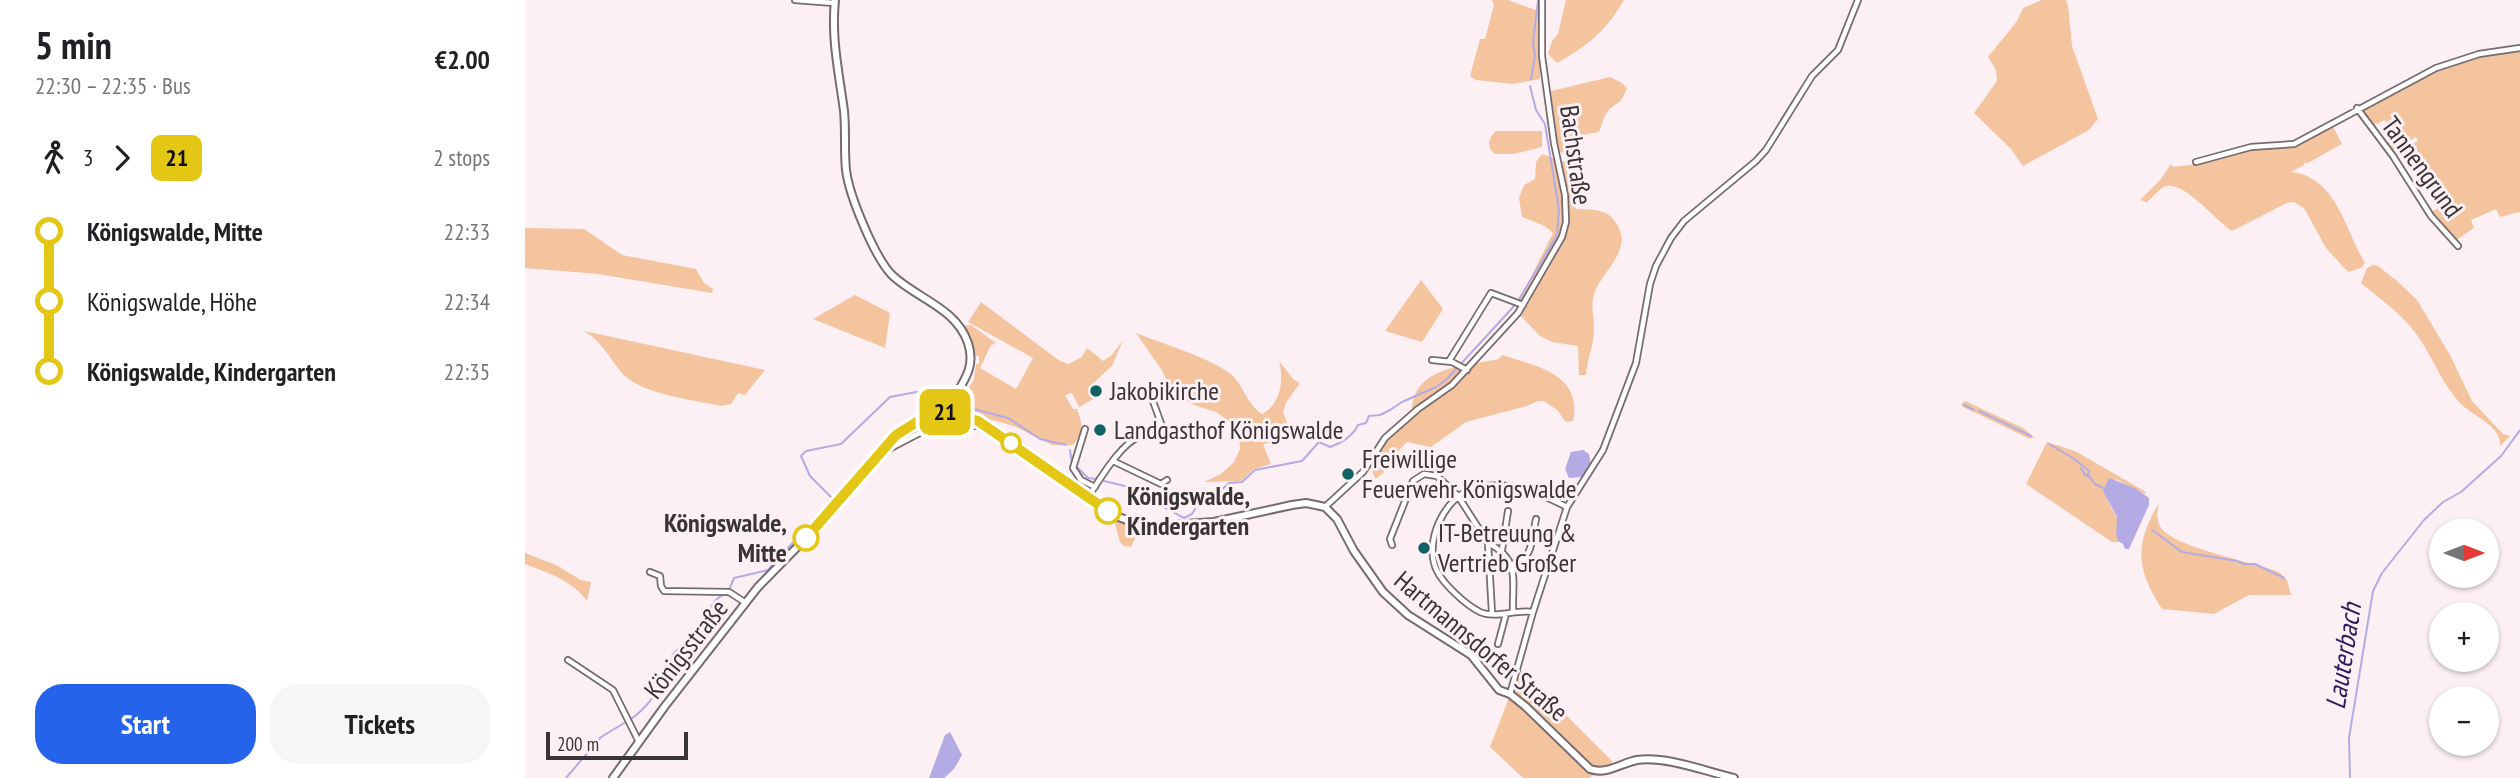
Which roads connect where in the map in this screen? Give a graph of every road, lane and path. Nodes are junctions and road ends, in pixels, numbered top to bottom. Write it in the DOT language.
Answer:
graph roads {
  1 [pos="795,0"];
  2 [pos="1542,0"];
  3 [pos="1858,0"];
  4 [pos="834,1"];
  5 [pos="2520,48"];
  6 [pos="2357,108"];
  7 [pos="2196,162"];
  8 [pos="2458,246"];
  9 [pos="1522,305"];
  10 [pos="1432,359"];
  11 [pos="1449,361"];
  12 [pos="1467,370"];
  13 [pos="1150,393"];
  14 [pos="949,409"];
  15 [pos="987,426"];
  16 [pos="1084,429"];
  17 [pos="884,449"];
  18 [pos="1113,461"];
  19 [pos="1167,480"];
  20 [pos="1095,487"];
  21 [pos="1458,496"];
  22 [pos="1089,497"];
  23 [pos="1325,507"];
  24 [pos="1567,507"];
  25 [pos="1508,511"];
  26 [pos="1536,519"];
  27 [pos="1488,543"];
  28 [pos="1392,545"];
  29 [pos="1503,550"];
  30 [pos="1512,564"];
  31 [pos="650,572"];
  32 [pos="746,603"];
  33 [pos="1513,611"];
  34 [pos="1533,612"];
  35 [pos="1492,613"];
  36 [pos="1506,614"];
  37 [pos="1498,644"];
  38 [pos="568,660"];
  39 [pos="1510,694"];
  40 [pos="639,743"];
  41 [pos="613,778"];
  42 [pos="1734,778"];
  1 -- 4 [label="street"];
  2 -- 9 [label="street, Bachstraße"];
  3 -- 24 [label="street"];
  4 -- 14 [label="street"];
  5 -- 6 [label="street, Tannengrund"];
  6 -- 7 [label="street, Tannengrund"];
  6 -- 8 [label="street, Tannengrund"];
  9 -- 11 [label="street"];
  9 -- 12 [label="street, Bachstraße"];
  10 -- 11 [label="street"];
  11 -- 12 [label="street"];
  12 -- 23 [label="street, Bachstraße"];
  13 -- 18 [label="street"];
  14 -- 15 [label="street"];
  14 -- 17 [label="street, Königsstraße"];
  15 -- 17 [label="street"];
  15 -- 22 [label="street"];
  16 -- 20 [label="street"];
  17 -- 32 [label="street, Königsstraße"];
  18 -- 19 [label="street"];
  18 -- 20 [label="street"];
  20 -- 22 [label="street"];
  21 -- 24 [label="street"];
  21 -- 27 [label="street"];
  21 -- 28 [label="street"];
  21 -- 35 [label="street"];
  22 -- 23 [label="street"];
  23 -- 39 [label="street, Hartmannsdorfer Straße"];
  24 -- 34 [label="street"];
  25 -- 29 [label="street"];
  26 -- 30 [label="street"];
  27 -- 29 [label="street"];
  27 -- 35 [label="street"];
  29 -- 30 [label="street"];
  30 -- 33 [label="street"];
  31 -- 32 [label="street"];
  32 -- 40 [label="street, Königsstraße"];
  33 -- 34 [label="street"];
  33 -- 36 [label="street"];
  34 -- 39 [label="street"];
  35 -- 36 [label="street"];
  36 -- 37 [label="street"];
  38 -- 40 [label="street"];
  39 -- 42 [label="street, Hartmannsdorfer Straße"];
  40 -- 41 [label="street, Königsstraße"];
}
